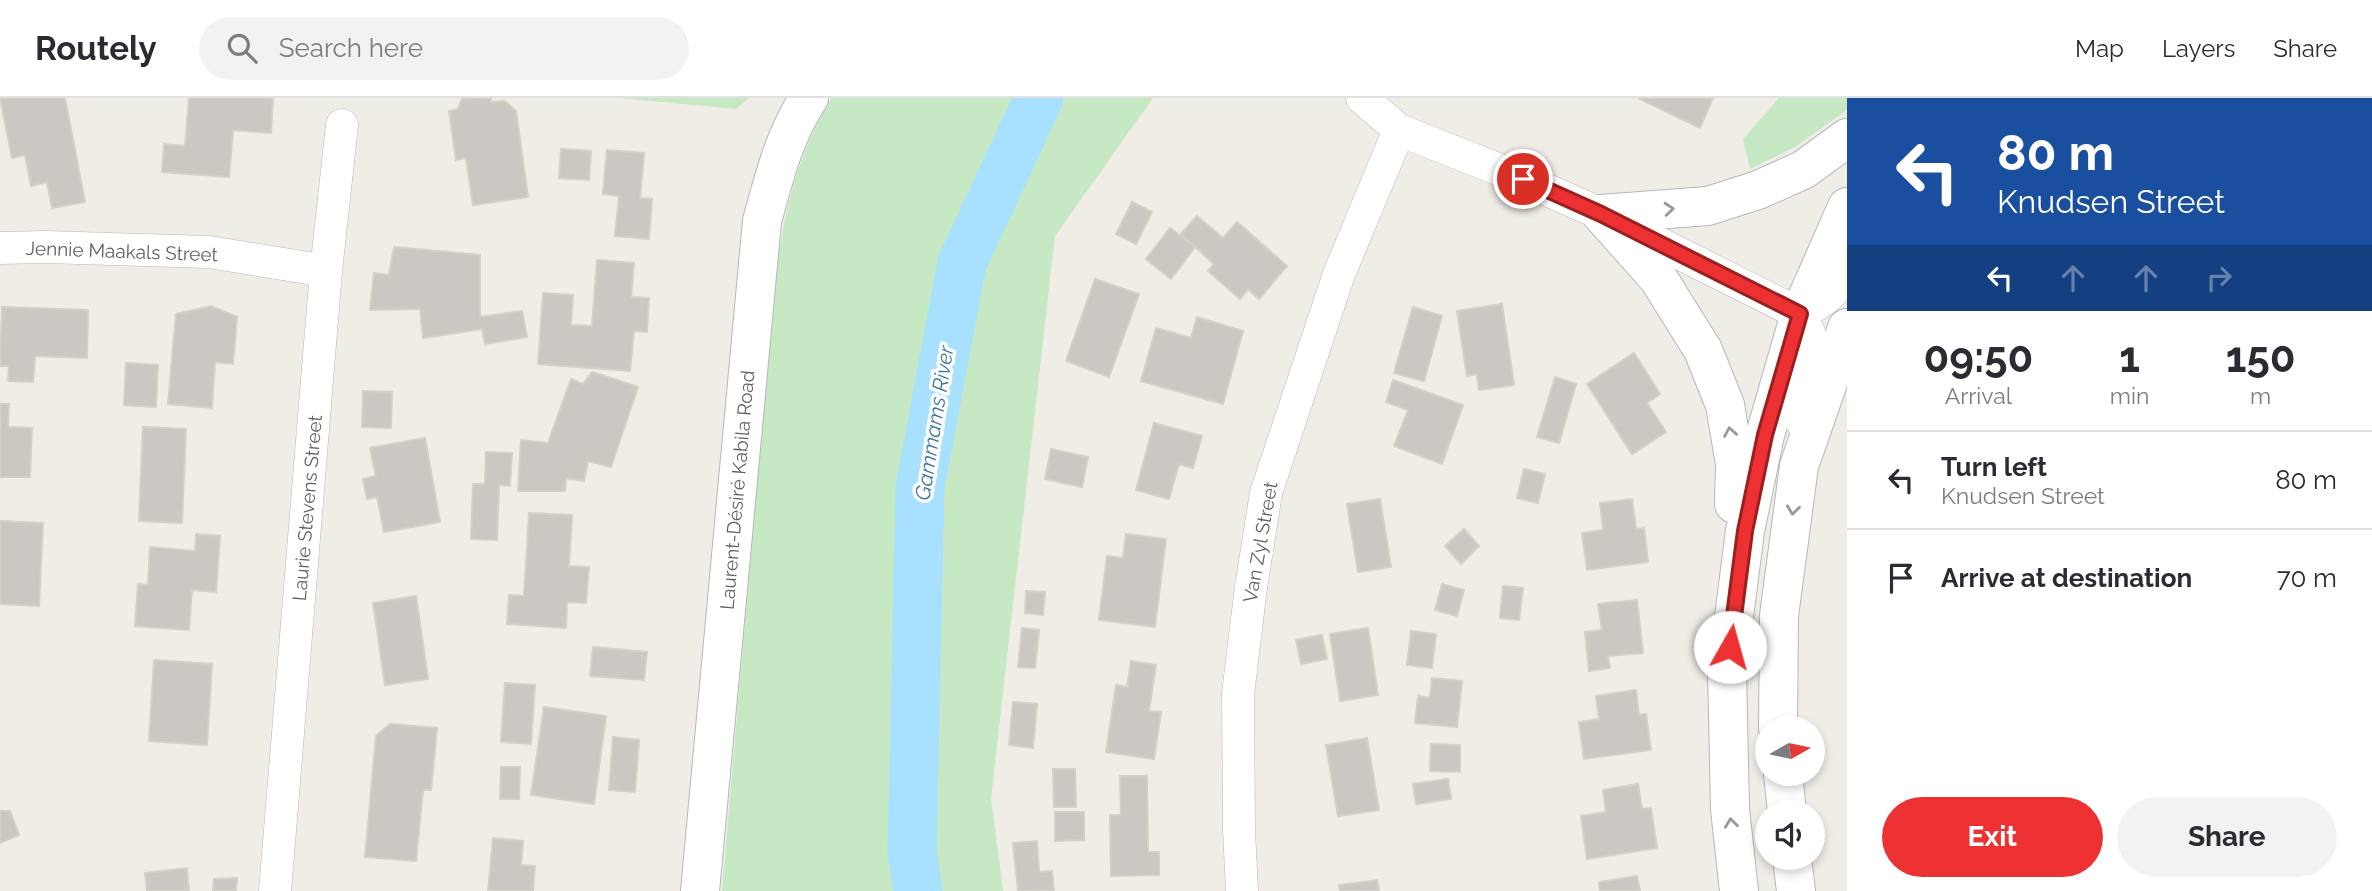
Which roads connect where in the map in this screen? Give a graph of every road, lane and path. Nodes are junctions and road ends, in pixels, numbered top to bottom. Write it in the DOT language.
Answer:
graph roads {
  1 [pos="809,98"];
  2 [pos="1362,98"];
  3 [pos="342,125"];
  4 [pos="1399,130"];
  5 [pos="1847,138"];
  6 [pos="1847,207"];
  7 [pos="1601,214"];
  8 [pos="0,248"];
  9 [pos="326,271"];
  10 [pos="1847,272"];
  11 [pos="1800,314"];
  12 [pos="1847,328"];
  13 [pos="1799,466"];
  14 [pos="1727,671"];
  15 [pos="1778,716"];
  16 [pos="1793,870"];
  17 [pos="275,891"];
  18 [pos="700,891"];
  19 [pos="1242,891"];
  20 [pos="1739,891"];
  21 [pos="1796,891"];
  1 -- 18 [label="street, Laurent-Désiré Kabila Road"];
  2 -- 4 [label="street"];
  3 -- 9 [label="street, Laurie Stevens Street"];
  4 -- 7 [label="street"];
  4 -- 19 [label="street, Van Zyl Street"];
  7 -- 5 [label="street, one-way"];
  6 -- 11 [label="street"];
  7 -- 11 [label="street"];
  14 -- 7 [label="street, one-way"];
  8 -- 9 [label="street, Jennie Maakals Street"];
  9 -- 17 [label="street, Laurie Stevens Street"];
  10 -- 11 [label="street"];
  11 -- 13 [label="street"];
  11 -- 14 [label="street"];
  12 -- 13 [label="street"];
  13 -- 15 [label="street, one-way"];
  20 -- 14 [label="street, one-way"];
  16 -- 21 [label="street"];
}
